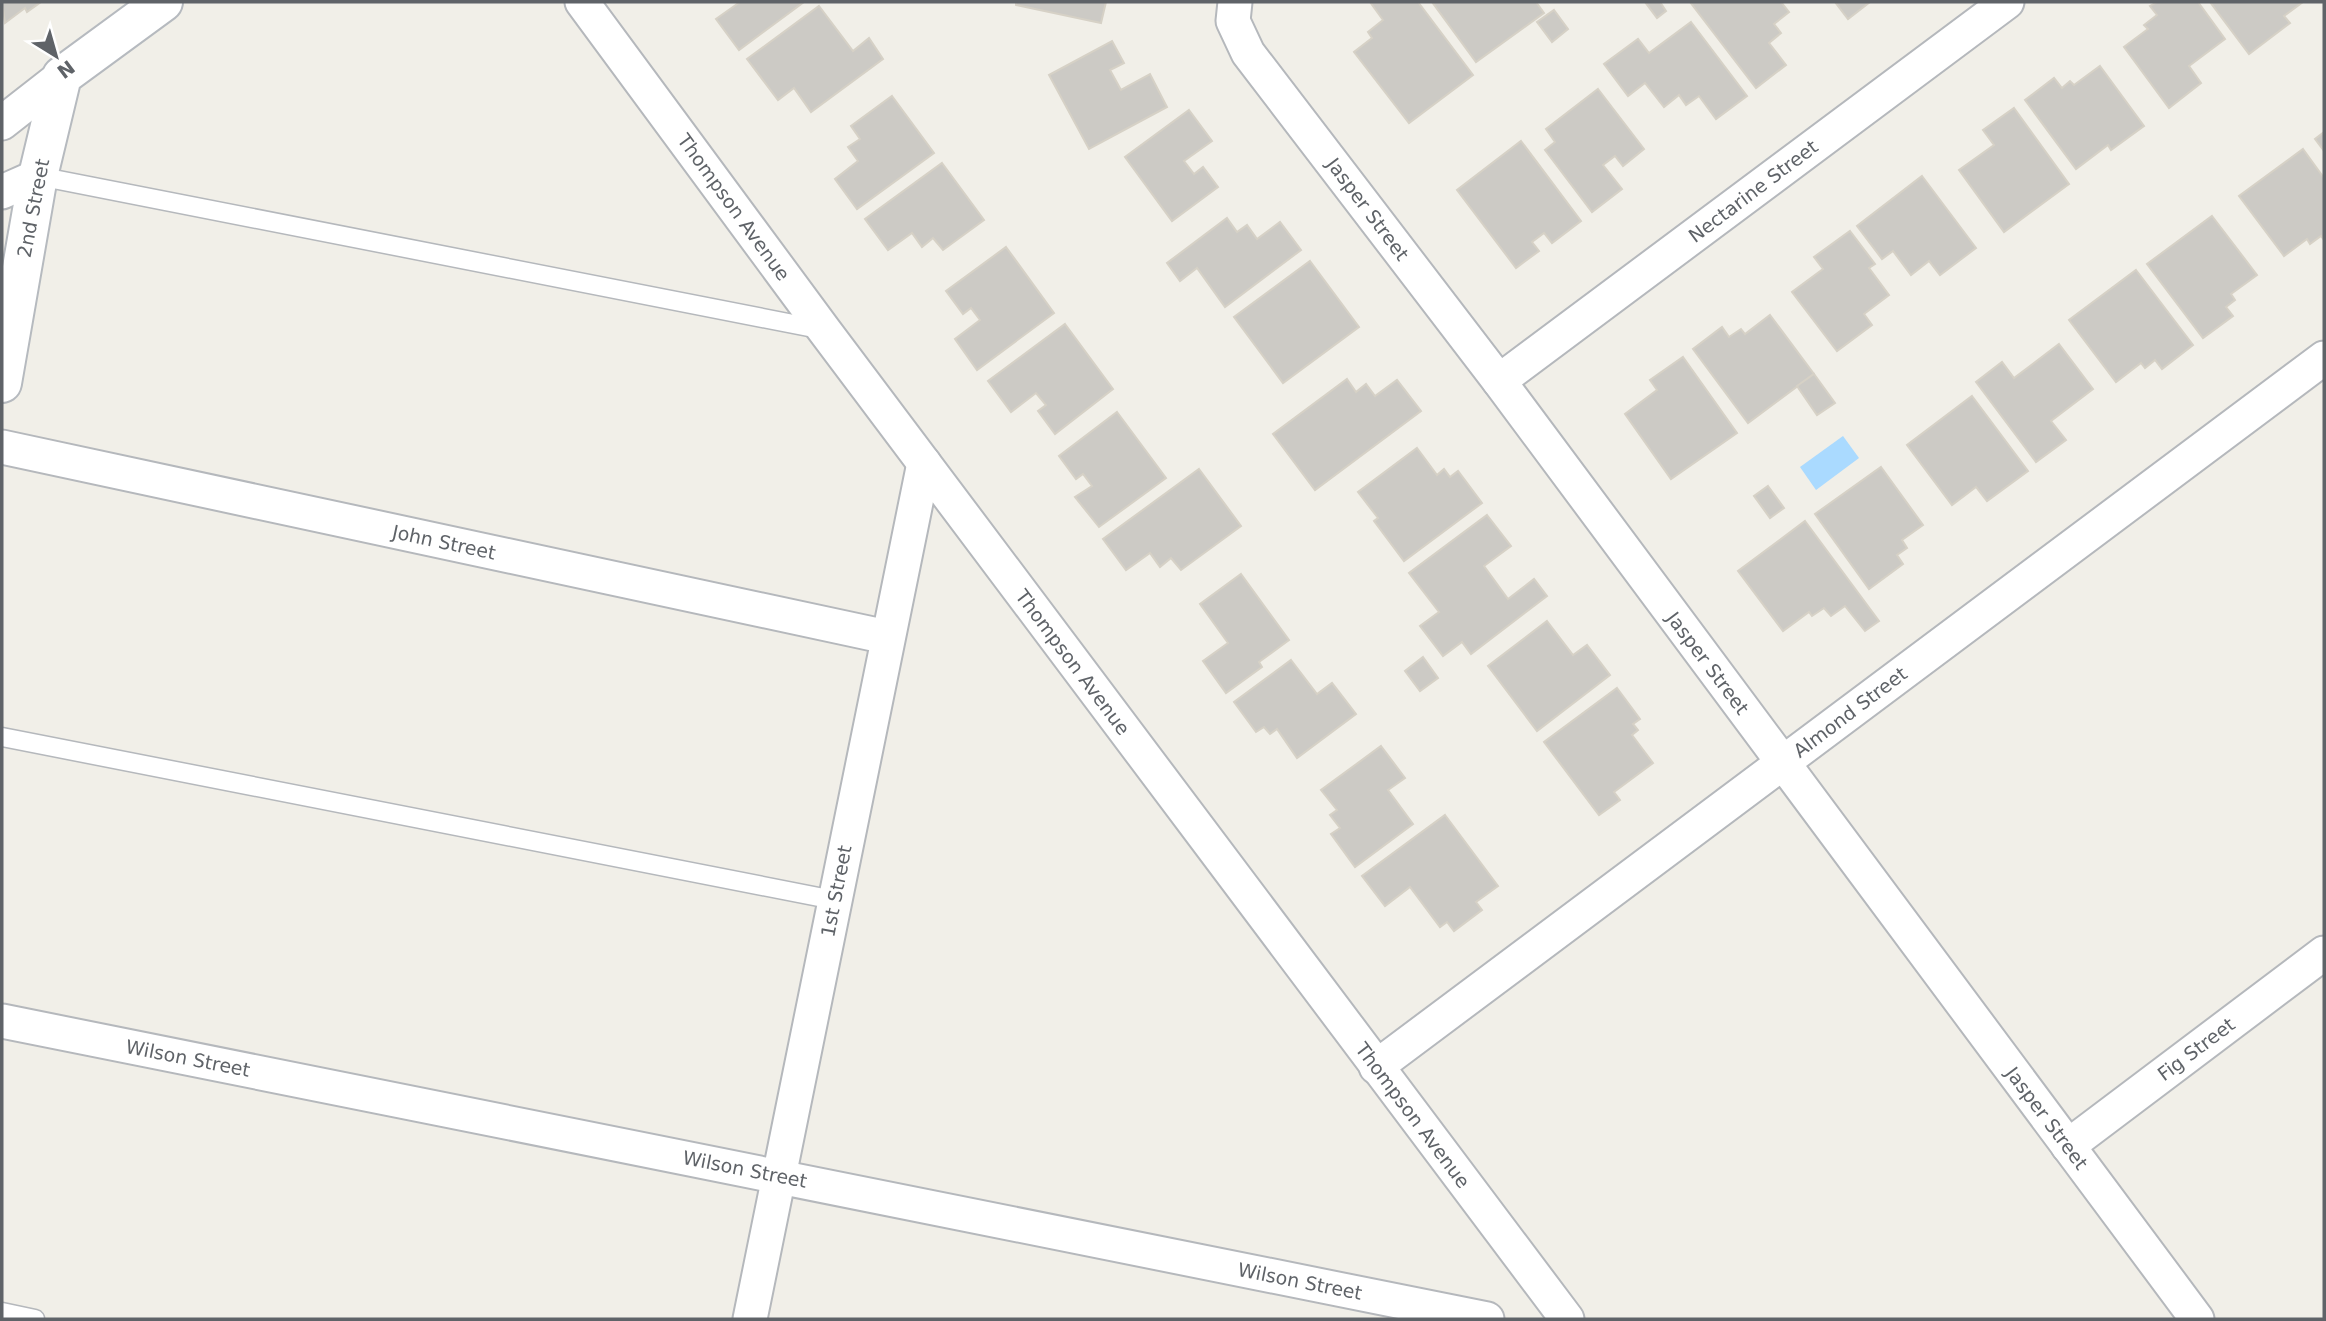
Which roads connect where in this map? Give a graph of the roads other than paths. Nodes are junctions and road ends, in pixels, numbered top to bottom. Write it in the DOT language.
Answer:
graph roads {
  1 [pos="163,2"];
  2 [pos="582,2"];
  3 [pos="1235,2"];
  4 [pos="2007,2"];
  5 [pos="62,76"];
  6 [pos="2,123"];
  7 [pos="38,176"];
  8 [pos="2,192"];
  9 [pos="824,330"];
  10 [pos="2324,358"];
  11 [pos="1499,381"];
  12 [pos="2,383"];
  13 [pos="2,447"];
  14 [pos="924,463"];
  15 [pos="887,637"];
  16 [pos="2,737"];
  17 [pos="1783,763"];
  18 [pos="834,900"];
  19 [pos="2324,953"];
  20 [pos="2,1021"];
  21 [pos="1377,1067"];
  22 [pos="2068,1146"];
  23 [pos="779,1176"];
  24 [pos="2,1312"];
  25 [pos="35,1319"];
  26 [pos="750,1319"];
  27 [pos="1487,1319"];
  28 [pos="1567,1319"];
  29 [pos="2197,1319"];
  1 -- 5 [label="main road"];
  2 -- 9 [label="street, Thompson Avenue"];
  3 -- 11 [label="street, Jasper Street"];
  4 -- 11 [label="street, Nectarine Street"];
  5 -- 6 [label="street"];
  5 -- 7 [label="main road, 2nd Street"];
  7 -- 8 [label="street"];
  7 -- 9 [label="lane"];
  7 -- 12 [label="main road, 2nd Street"];
  9 -- 14 [label="street, Thompson Avenue"];
  10 -- 17 [label="street, Almond Street"];
  11 -- 17 [label="street, Jasper Street"];
  13 -- 15 [label="street, John Street"];
  14 -- 15 [label="street, 1st Street"];
  14 -- 21 [label="street, Thompson Avenue"];
  15 -- 18 [label="street, 1st Street"];
  16 -- 18 [label="lane"];
  17 -- 21 [label="street, Almond Street"];
  17 -- 22 [label="street, Jasper Street"];
  18 -- 23 [label="street, 1st Street"];
  19 -- 22 [label="street, Fig Street"];
  20 -- 23 [label="street, Wilson Street"];
  21 -- 28 [label="street, Thompson Avenue"];
  22 -- 29 [label="street, Jasper Street"];
  23 -- 26 [label="street, 1st Street"];
  23 -- 27 [label="street, Wilson Street"];
  24 -- 25 [label="lane"];
}
